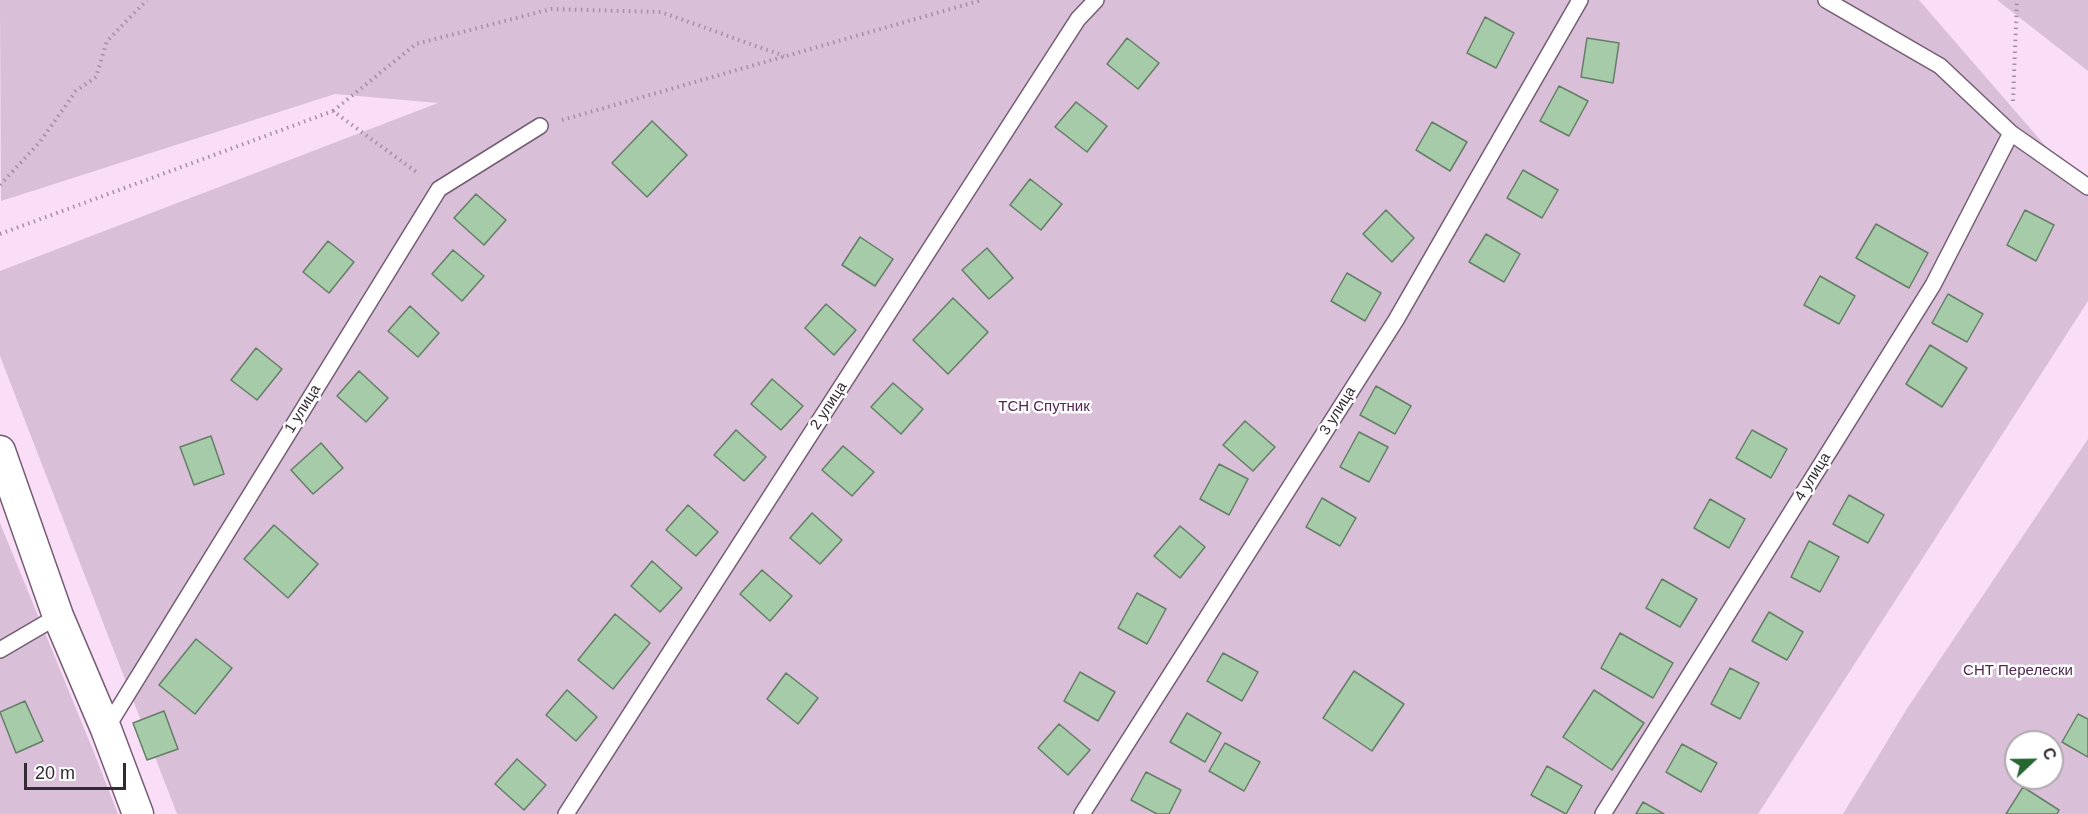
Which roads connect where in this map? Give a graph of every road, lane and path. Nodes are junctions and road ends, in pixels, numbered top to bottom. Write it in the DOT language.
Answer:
graph roads {
  1 [pos="147,0"];
  2 [pos="982,0"];
  3 [pos="1096,0"];
  4 [pos="1580,0"];
  5 [pos="1826,0"];
  6 [pos="2017,0"];
  7 [pos="784,56"];
  8 [pos="333,111"];
  9 [pos="540,126"];
  10 [pos="2012,133"];
  11 [pos="0,185"];
  12 [pos="2088,187"];
  13 [pos="439,189"];
  14 [pos="0,234"];
  15 [pos="0,451"];
  16 [pos="57,616"];
  17 [pos="0,650"];
  18 [pos="106,729"];
  19 [pos="138,814"];
  20 [pos="567,814"];
  21 [pos="1082,814"];
  22 [pos="1603,814"];
  1 -- 11 [label="path"];
  2 -- 7 [label="path"];
  3 -- 20 [label="lane, 2 улица"];
  4 -- 21 [label="lane, 3 улица"];
  5 -- 10 [label="lane"];
  6 -- 10 [label="path"];
  7 -- 8 [label="path"];
  7 -- 9 [label="path"];
  8 -- 13 [label="path"];
  8 -- 14 [label="path"];
  9 -- 13 [label="lane, 1 улица"];
  10 -- 12 [label="lane"];
  10 -- 22 [label="lane, 4 улица"];
  13 -- 18 [label="lane, 1 улица"];
  15 -- 16 [label="street"];
  16 -- 17 [label="lane"];
  16 -- 18 [label="street"];
  18 -- 19 [label="street"];
}
